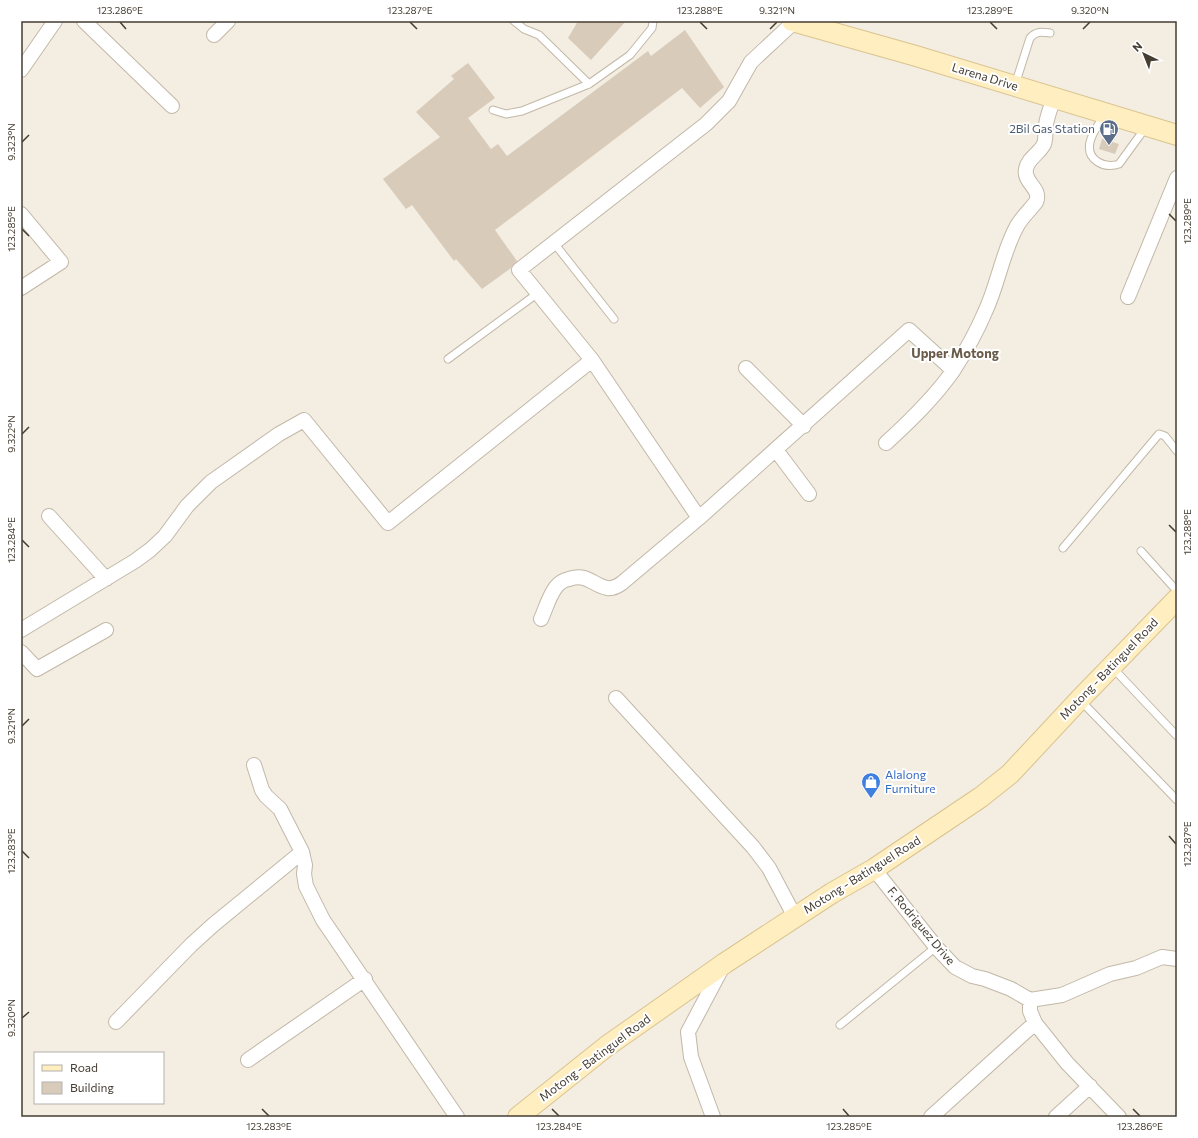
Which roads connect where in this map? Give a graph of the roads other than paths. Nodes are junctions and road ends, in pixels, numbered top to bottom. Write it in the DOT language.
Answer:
graph roads {
  1 [pos="54,21"];
  2 [pos="84,21"];
  3 [pos="228,21"];
  4 [pos="514,21"];
  5 [pos="653,21"];
  6 [pos="793,21"];
  7 [pos="1050,33"];
  8 [pos="214,35"];
  9 [pos="21,70"];
  10 [pos="590,84"];
  11 [pos="1014,87"];
  12 [pos="1054,98"];
  13 [pos="172,106"];
  14 [pos="493,110"];
  15 [pos="1105,114"];
  16 [pos="1147,126"];
  17 [pos="1177,135"];
  18 [pos="1177,178"];
  19 [pos="21,214"];
  20 [pos="554,243"];
  21 [pos="21,288"];
  22 [pos="538,293"];
  23 [pos="1128,297"];
  24 [pos="614,319"];
  25 [pos="448,359"];
  26 [pos="592,360"];
  27 [pos="746,368"];
  28 [pos="953,370"];
  29 [pos="804,426"];
  30 [pos="886,443"];
  31 [pos="776,450"];
  32 [pos="1177,451"];
  33 [pos="809,494"];
  34 [pos="49,516"];
  35 [pos="700,518"];
  36 [pos="1063,548"];
  37 [pos="1141,551"];
  38 [pos="106,579"];
  39 [pos="1177,591"];
  40 [pos="1177,599"];
  41 [pos="541,619"];
  42 [pos="21,630"];
  43 [pos="106,630"];
  44 [pos="21,652"];
  45 [pos="1112,667"];
  46 [pos="616,698"];
  47 [pos="1080,699"];
  48 [pos="1177,736"];
  49 [pos="254,765"];
  50 [pos="1177,800"];
  51 [pos="302,852"];
  52 [pos="874,869"];
  53 [pos="795,917"];
  54 [pos="936,947"];
  55 [pos="1177,959"];
  56 [pos="725,963"];
  57 [pos="365,979"];
  58 [pos="1030,1000"];
  59 [pos="116,1022"];
  60 [pos="1035,1023"];
  61 [pos="840,1025"];
  62 [pos="248,1060"];
  63 [pos="1090,1086"];
  64 [pos="457,1117"];
  65 [pos="518,1117"];
  66 [pos="712,1117"];
  67 [pos="931,1117"];
  68 [pos="1056,1117"];
  69 [pos="1119,1117"];
  1 -- 9 [label="street"];
  2 -- 13 [label="street"];
  3 -- 8 [label="street"];
  4 -- 10 [label="lane"];
  5 -- 10 [label="lane"];
  6 -- 11 [label="street, Larena Drive"];
  6 -- 20 [label="street"];
  7 -- 11 [label="lane"];
  10 -- 14 [label="lane"];
  11 -- 12 [label="street, Larena Drive"];
  12 -- 15 [label="street, Larena Drive"];
  12 -- 28 [label="street"];
  15 -- 16 [label="street, Larena Drive"];
  15 -- 16 [label="lane"];
  16 -- 17 [label="street, Larena Drive"];
  18 -- 23 [label="street"];
  19 -- 21 [label="street"];
  20 -- 22 [label="street"];
  20 -- 24 [label="lane"];
  22 -- 25 [label="lane"];
  22 -- 26 [label="street"];
  26 -- 35 [label="street"];
  26 -- 38 [label="street"];
  27 -- 29 [label="street"];
  28 -- 29 [label="street"];
  28 -- 30 [label="street"];
  29 -- 31 [label="street"];
  31 -- 33 [label="street"];
  31 -- 35 [label="street"];
  32 -- 36 [label="lane"];
  34 -- 38 [label="street"];
  35 -- 41 [label="street"];
  37 -- 39 [label="lane"];
  38 -- 42 [label="street"];
  40 -- 45 [label="street, Motong - Batinguel Road"];
  43 -- 44 [label="street"];
  45 -- 47 [label="street, Motong - Batinguel Road"];
  45 -- 48 [label="lane"];
  46 -- 53 [label="street"];
  47 -- 50 [label="lane"];
  47 -- 52 [label="street, Motong - Batinguel Road"];
  49 -- 51 [label="street"];
  51 -- 57 [label="street"];
  51 -- 59 [label="street"];
  52 -- 53 [label="street, Motong - Batinguel Road"];
  52 -- 54 [label="street, F. Rodriguez Drive"];
  53 -- 56 [label="street, Motong - Batinguel Road"];
  54 -- 58 [label="street, F. Rodriguez Drive"];
  54 -- 61 [label="lane"];
  55 -- 58 [label="street"];
  56 -- 65 [label="street, Motong - Batinguel Road"];
  56 -- 66 [label="street"];
  57 -- 62 [label="street"];
  57 -- 64 [label="street"];
  58 -- 60 [label="street"];
  60 -- 63 [label="street"];
  60 -- 67 [label="street"];
  63 -- 68 [label="street"];
  63 -- 69 [label="street"];
}
